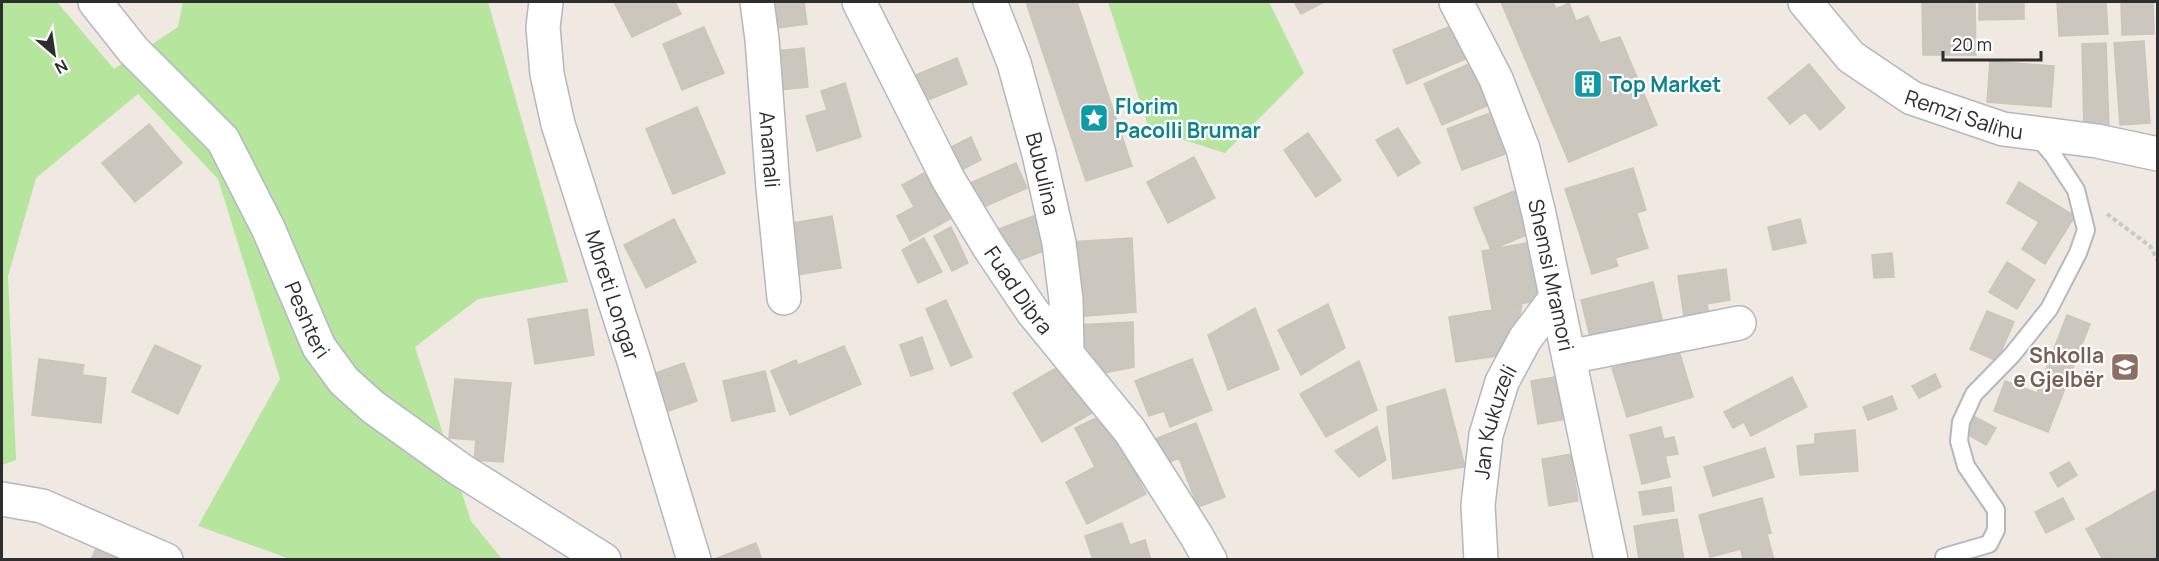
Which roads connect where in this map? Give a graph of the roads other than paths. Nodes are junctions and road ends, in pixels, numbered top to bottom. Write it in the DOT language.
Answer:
graph roads {
  1 [pos="95,2"];
  2 [pos="757,2"];
  3 [pos="860,2"];
  4 [pos="990,2"];
  5 [pos="1456,2"];
  6 [pos="1805,2"];
  7 [pos="540,10"];
  8 [pos="2036,134"];
  9 [pos="2157,154"];
  10 [pos="784,298"];
  11 [pos="1555,299"];
  12 [pos="1739,323"];
  13 [pos="1067,352"];
  14 [pos="1569,357"];
  15 [pos="2,499"];
  16 [pos="1944,557"];
  17 [pos="166,560"];
  18 [pos="604,560"];
  19 [pos="694,560"];
  20 [pos="1210,560"];
  21 [pos="1480,560"];
  22 [pos="1611,560"];
  1 -- 18 [label="street, Peshteri"];
  2 -- 10 [label="street, Anamali"];
  3 -- 13 [label="street, Fuad Dibra"];
  4 -- 13 [label="street, Bubulina"];
  5 -- 11 [label="street, Shemsi Mramori"];
  6 -- 8 [label="street, Remzi Salihu"];
  7 -- 19 [label="street, Mbreti Longar"];
  8 -- 9 [label="street, Remzi Salihu"];
  8 -- 16 [label="lane"];
  11 -- 14 [label="street, Shemsi Mramori"];
  11 -- 21 [label="street, Jan Kukuzeli"];
  12 -- 14 [label="street"];
  13 -- 20 [label="street, Fuad Dibra"];
  14 -- 22 [label="street, Shemsi Mramori"];
  15 -- 17 [label="street"];
}
